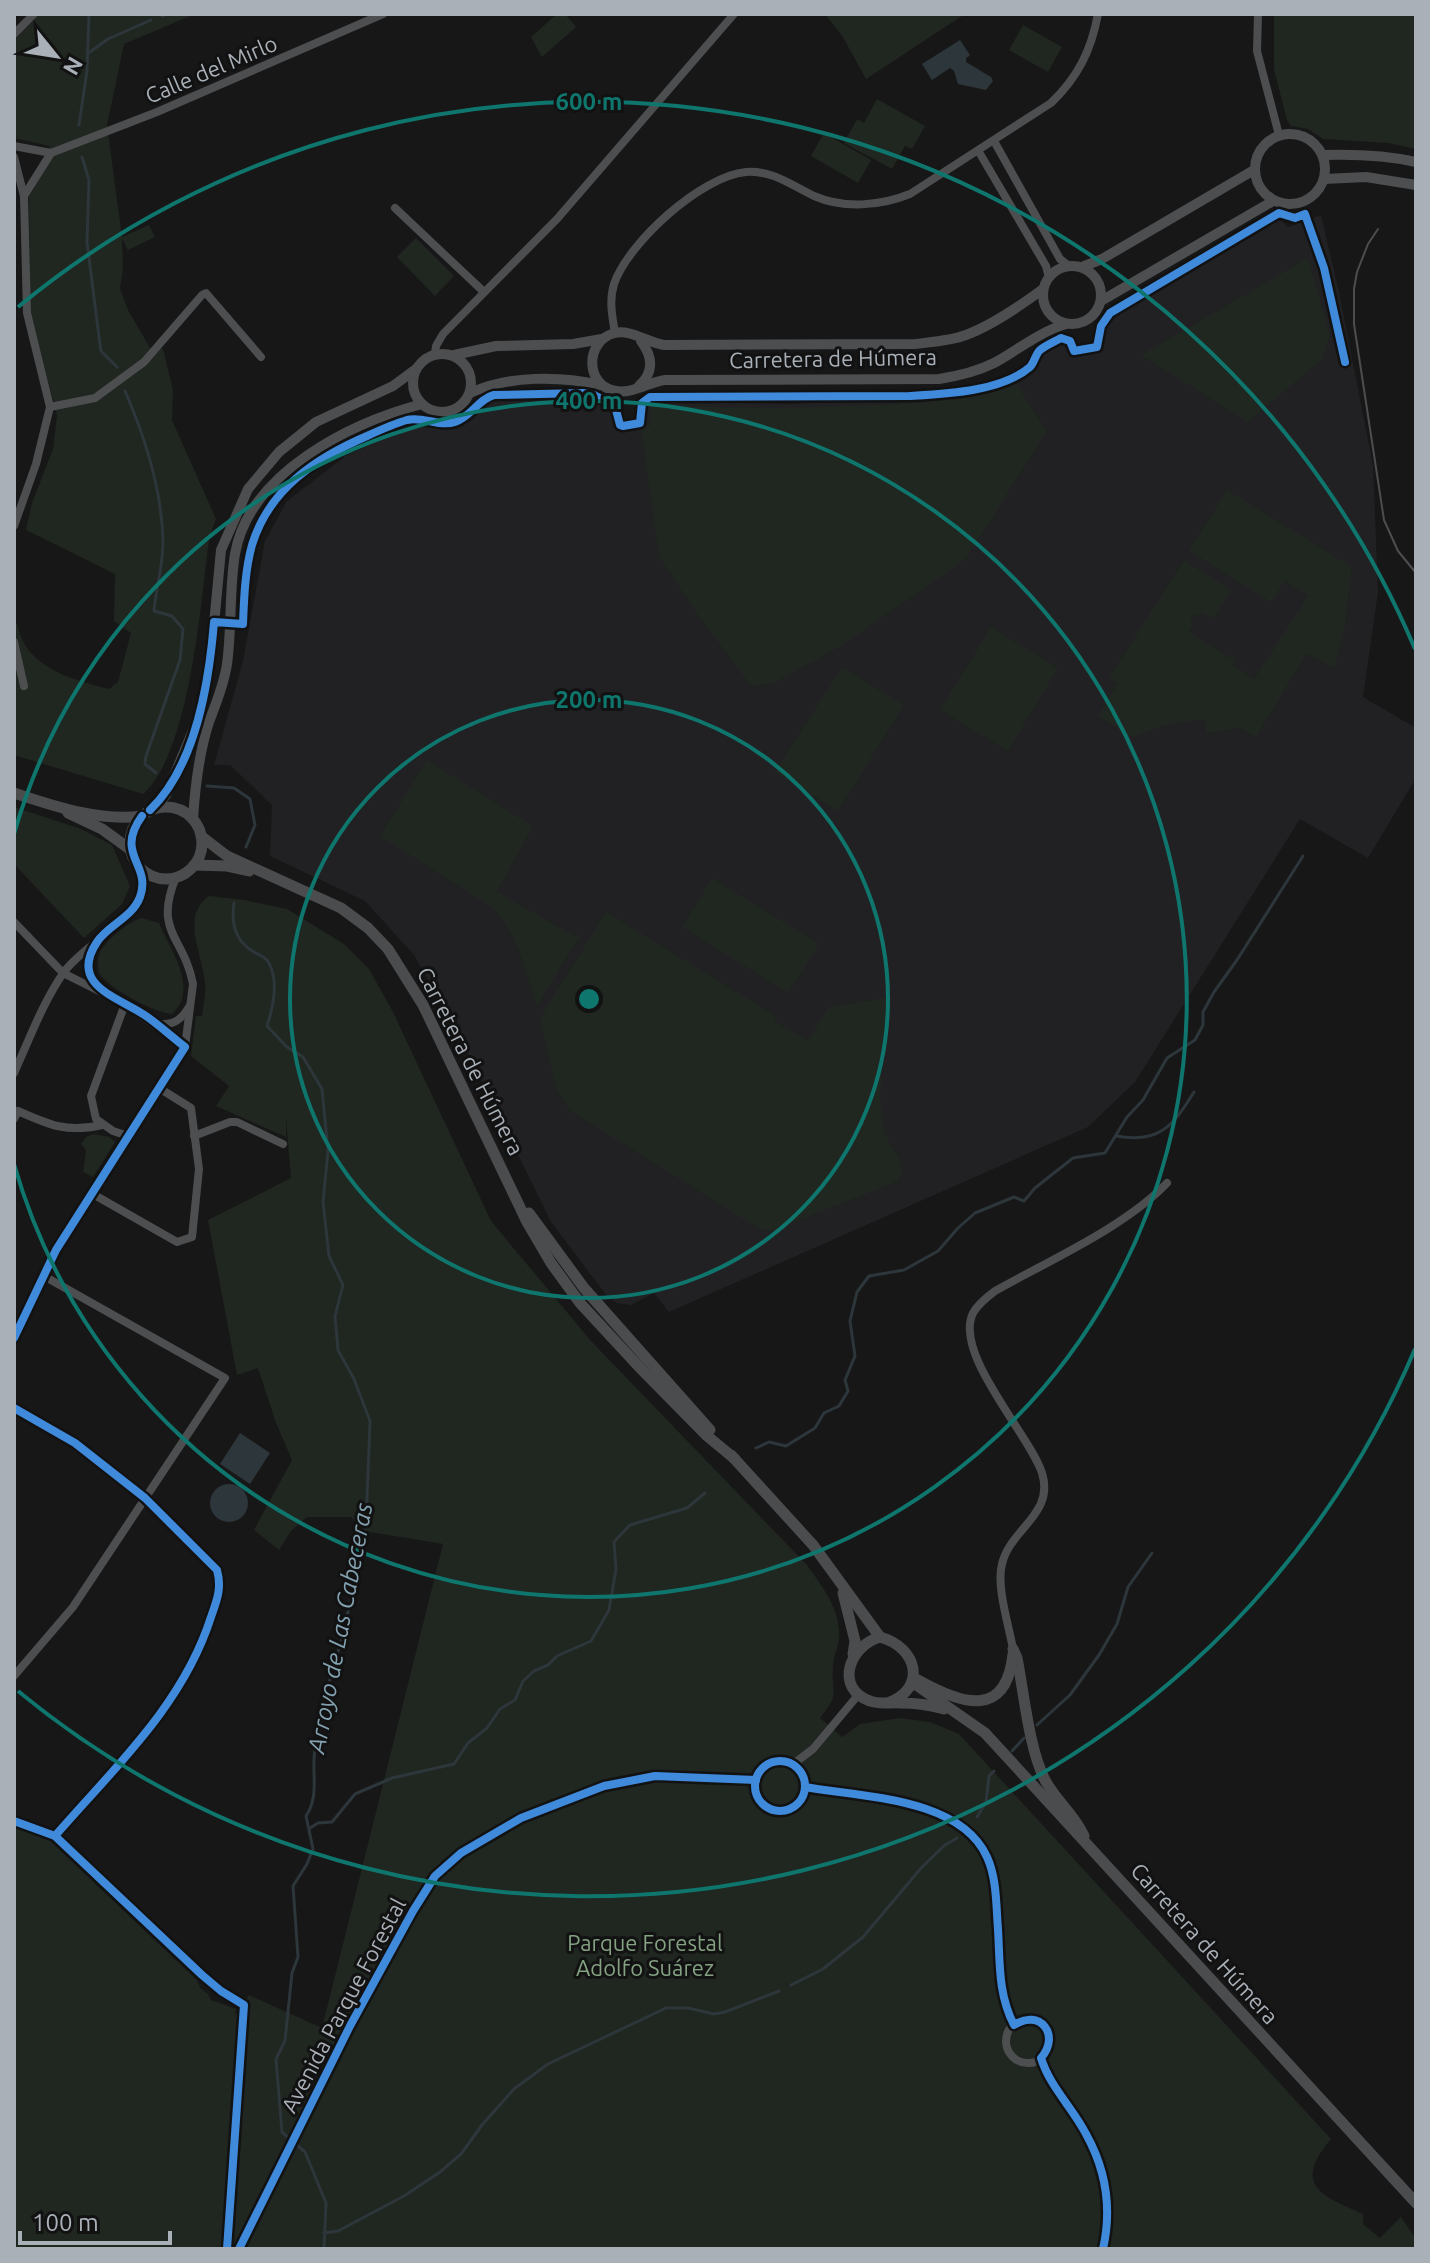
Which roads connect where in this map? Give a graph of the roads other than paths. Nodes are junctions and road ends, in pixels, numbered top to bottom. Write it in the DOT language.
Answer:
graph roads {
  1 [pos="34,14"];
  2 [pos="383,14"];
  3 [pos="734,14"];
  4 [pos="1098,14"];
  5 [pos="1258,14"];
  6 [pos="14,34"];
  7 [pos="1279,135"];
  8 [pos="994,141"];
  9 [pos="14,146"];
  10 [pos="979,152"];
  11 [pos="51,153"];
  12 [pos="1323,155"];
  13 [pos="14,157"];
  14 [pos="1416,162"];
  15 [pos="1254,170"];
  16 [pos="1324,179"];
  17 [pos="1416,185"];
  18 [pos="24,196"];
  19 [pos="1273,201"];
  20 [pos="395,208"];
  21 [pos="1069,266"];
  22 [pos="1082,267"];
  23 [pos="1049,278"];
  24 [pos="1043,289"];
  25 [pos="484,292"];
  26 [pos="1101,301"];
  27 [pos="1066,324"];
  28 [pos="615,333"];
  29 [pos="639,338"];
  30 [pos="602,339"];
  31 [pos="435,354"];
  32 [pos="454,355"];
  33 [pos="261,357"];
  34 [pos="416,369"];
  35 [pos="601,385"];
  36 [pos="638,388"];
  37 [pos="470,393"];
  38 [pos="422,404"];
  39 [pos="50,407"];
  40 [pos="14,526"];
  41 [pos="14,642"];
  42 [pos="24,686"];
  43 [pos="14,793"];
  44 [pos="50,804"];
  45 [pos="146,813"];
  46 [pos="193,819"];
  47 [pos="201,836"];
  48 [pos="131,850"];
  49 [pos="194,865"];
  50 [pos="139,866"];
  51 [pos="270,876"];
  52 [pos="176,877"];
  53 [pos="14,922"];
  54 [pos="99,939"];
  55 [pos="63,973"];
  56 [pos="101,992"];
  57 [pos="191,1003"];
  58 [pos="125,1004"];
  59 [pos="154,1022"];
  60 [pos="185,1047"];
  61 [pos="14,1073"];
  62 [pos="159,1088"];
  63 [pos="15,1113"];
  64 [pos="93,1113"];
  65 [pos="102,1125"];
  66 [pos="79,1130"];
  67 [pos="128,1136"];
  68 [pos="194,1136"];
  69 [pos="283,1144"];
  70 [pos="1167,1183"];
  71 [pos="91,1193"];
  72 [pos="42,1275"];
  73 [pos="14,1338"];
  74 [pos="14,1408"];
  75 [pos="145,1498"];
  76 [pos="841,1584"];
  77 [pos="219,1591"];
  78 [pos="880,1637"];
  79 [pos="1013,1649"];
  80 [pos="852,1660"];
  81 [pos="14,1676"];
  82 [pos="912,1679"];
  83 [pos="859,1694"];
  84 [pos="888,1703"];
  85 [pos="961,1715"];
  86 [pos="792,1765"];
  87 [pos="756,1780"];
  88 [pos="805,1787"];
  89 [pos="1087,1844"];
  90 [pos="221,1991"];
  91 [pos="1014,2025"];
  92 [pos="1041,2058"];
  93 [pos="1416,2203"];
  94 [pos="227,2249"];
  95 [pos="239,2249"];
  96 [pos="1103,2249"];
  1 -- 6 [label="street"];
  2 -- 11 [label="street, Calle del Mirlo"];
  3 -- 25 [label="street"];
  4 -- 8 [label="street"];
  5 -- 7 [label="street"];
  7 -- 12 [label="street"];
  7 -- 15 [label="street"];
  8 -- 10 [label="street"];
  8 -- 21 [label="street"];
  9 -- 11 [label="street"];
  10 -- 23 [label="street"];
  10 -- 28 [label="street"];
  11 -- 18 [label="street"];
  12 -- 14 [label="street"];
  12 -- 16 [label="street"];
  13 -- 18 [label="street"];
  15 -- 19 [label="street"];
  15 -- 22 [label="street"];
  16 -- 17 [label="street"];
  16 -- 19 [label="street"];
  18 -- 39 [label="street"];
  19 -- 26 [label="street"];
  20 -- 25 [label="street"];
  21 -- 22 [label="street"];
  21 -- 23 [label="street"];
  22 -- 26 [label="street"];
  23 -- 24 [label="street"];
  24 -- 27 [label="street"];
  24 -- 29 [label="street, Carretera de Húmera"];
  25 -- 31 [label="street"];
  26 -- 27 [label="street"];
  27 -- 36 [label="street, Carretera de Húmera"];
  28 -- 29 [label="street"];
  28 -- 30 [label="street"];
  29 -- 36 [label="street"];
  30 -- 32 [label="street"];
  30 -- 35 [label="street"];
  31 -- 32 [label="street"];
  31 -- 34 [label="street"];
  32 -- 37 [label="street"];
  33 -- 39 [label="street"];
  34 -- 38 [label="street"];
  34 -- 45 [label="street"];
  35 -- 36 [label="street"];
  35 -- 37 [label="street"];
  37 -- 38 [label="street"];
  38 -- 46 [label="street"];
  39 -- 40 [label="street"];
  41 -- 42 [label="street"];
  43 -- 44 [label="main road"];
  44 -- 45 [label="main road"];
  44 -- 48 [label="main road"];
  45 -- 46 [label="main road"];
  45 -- 48 [label="main road"];
  46 -- 47 [label="main road"];
  47 -- 49 [label="main road"];
  47 -- 51 [label="main road, Carretera de Húmera"];
  48 -- 50 [label="main road"];
  49 -- 51 [label="main road, Carretera de Húmera"];
  49 -- 52 [label="main road"];
  50 -- 52 [label="main road"];
  50 -- 54 [label="street"];
  51 -- 76 [label="main road, Carretera de Húmera"];
  52 -- 57 [label="street"];
  53 -- 55 [label="street"];
  54 -- 55 [label="street"];
  54 -- 56 [label="street"];
  55 -- 56 [label="street"];
  55 -- 61 [label="street"];
  56 -- 58 [label="street"];
  57 -- 59 [label="street"];
  57 -- 60 [label="street"];
  58 -- 59 [label="street"];
  58 -- 64 [label="street"];
  59 -- 60 [label="street"];
  60 -- 62 [label="street"];
  62 -- 67 [label="street"];
  62 -- 68 [label="street"];
  63 -- 66 [label="street"];
  64 -- 65 [label="street"];
  64 -- 66 [label="street"];
  65 -- 66 [label="street"];
  65 -- 67 [label="street"];
  67 -- 71 [label="street"];
  68 -- 69 [label="street"];
  68 -- 71 [label="street"];
  70 -- 79 [label="street"];
  71 -- 72 [label="street"];
  72 -- 73 [label="street"];
  72 -- 75 [label="street"];
  74 -- 75 [label="street"];
  75 -- 77 [label="street"];
  75 -- 81 [label="street"];
  76 -- 78 [label="main road, Carretera de Húmera"];
  76 -- 80 [label="main road, Carretera de Húmera"];
  78 -- 80 [label="main road"];
  78 -- 82 [label="main road"];
  79 -- 82 [label="main road"];
  79 -- 89 [label="main road"];
  80 -- 83 [label="main road"];
  82 -- 84 [label="main road"];
  82 -- 85 [label="main road, Carretera de Húmera"];
  83 -- 84 [label="main road"];
  83 -- 86 [label="street, Avenida Parque Forestal"];
  84 -- 85 [label="main road, Carretera de Húmera"];
  85 -- 89 [label="main road, Carretera de Húmera"];
  86 -- 87 [label="street, Avenida Parque Forestal"];
  86 -- 88 [label="street"];
  87 -- 88 [label="street"];
  87 -- 95 [label="street, Avenida Parque Forestal"];
  88 -- 91 [label="street"];
  89 -- 93 [label="main road, Carretera de Húmera"];
  90 -- 94 [label="street"];
  91 -- 92 [label="street"];
  91 -- 92 [label="street"];
  92 -- 96 [label="street"];
}
